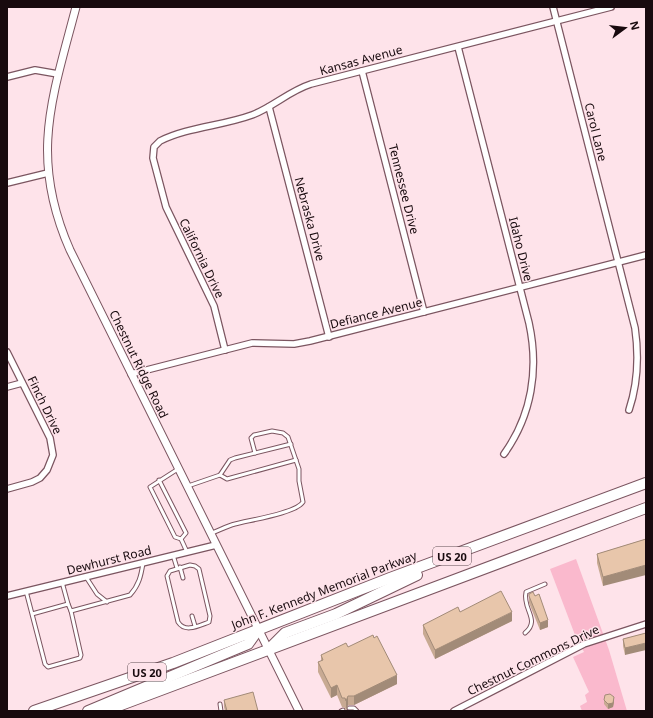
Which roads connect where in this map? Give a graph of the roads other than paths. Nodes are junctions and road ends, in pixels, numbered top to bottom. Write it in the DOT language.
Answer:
graph roads {
  1 [pos="76,7"];
  2 [pos="553,7"];
  3 [pos="611,7"];
  4 [pos="556,21"];
  5 [pos="458,47"];
  6 [pos="362,71"];
  7 [pos="58,74"];
  8 [pos="7,76"];
  9 [pos="269,107"];
  10 [pos="48,173"];
  11 [pos="158,176"];
  12 [pos="7,183"];
  13 [pos="646,255"];
  14 [pos="621,262"];
  15 [pos="520,288"];
  16 [pos="424,312"];
  17 [pos="329,337"];
  18 [pos="225,350"];
  19 [pos="7,352"];
  20 [pos="131,374"];
  21 [pos="22,383"];
  22 [pos="7,387"];
  23 [pos="629,410"];
  24 [pos="290,444"];
  25 [pos="255,453"];
  26 [pos="504,454"];
  27 [pos="296,460"];
  28 [pos="178,469"];
  29 [pos="220,475"];
  30 [pos="159,480"];
  31 [pos="646,484"];
  32 [pos="187,487"];
  33 [pos="7,489"];
  34 [pos="646,508"];
  35 [pos="210,533"];
  36 [pos="181,539"];
  37 [pos="216,545"];
  38 [pos="474,548"];
  39 [pos="187,552"];
  40 [pos="173,555"];
  41 [pos="143,563"];
  42 [pos="178,568"];
  43 [pos="86,577"];
  44 [pos="183,578"];
  45 [pos="62,582"];
  46 [pos="546,584"];
  47 [pos="26,591"];
  48 [pos="7,596"];
  49 [pos="107,602"];
  50 [pos="68,604"];
  51 [pos="71,611"];
  52 [pos="32,614"];
  53 [pos="192,616"];
  54 [pos="646,624"];
  55 [pos="195,626"];
  56 [pos="258,630"];
  57 [pos="525,633"];
  58 [pos="268,650"];
  59 [pos="220,704"];
  60 [pos="349,708"];
  61 [pos="34,711"];
  62 [pos="88,711"];
  63 [pos="105,711"];
  64 [pos="221,711"];
  65 [pos="299,711"];
  66 [pos="357,711"];
  67 [pos="454,711"];
  1 -- 7 [label="street, Chestnut Ridge Road"];
  2 -- 4 [label="street, Carol Lane"];
  3 -- 4 [label="street, Kansas Avenue"];
  4 -- 5 [label="street, Kansas Avenue"];
  4 -- 14 [label="street, Carol Lane"];
  5 -- 6 [label="street, Kansas Avenue"];
  5 -- 15 [label="street, Idaho Drive"];
  6 -- 9 [label="street, Kansas Avenue"];
  6 -- 16 [label="street, Tennessee Drive"];
  7 -- 8 [label="street"];
  7 -- 10 [label="street, Chestnut Ridge Road"];
  9 -- 11 [label="street, Kansas Avenue"];
  9 -- 17 [label="street, Nebraska Drive"];
  10 -- 12 [label="street"];
  10 -- 20 [label="street, Chestnut Ridge Road"];
  11 -- 18 [label="street, California Drive"];
  13 -- 14 [label="street, Defiance Avenue"];
  14 -- 15 [label="street, Defiance Avenue"];
  14 -- 23 [label="street, Carol Lane"];
  15 -- 16 [label="street, Defiance Avenue"];
  15 -- 26 [label="street, Idaho Drive"];
  16 -- 17 [label="street, Defiance Avenue"];
  17 -- 18 [label="street, Defiance Avenue"];
  18 -- 20 [label="street, Defiance Avenue"];
  19 -- 21 [label="street, Finch Drive"];
  20 -- 28 [label="street, Chestnut Ridge Road"];
  21 -- 22 [label="street"];
  21 -- 33 [label="street, Finch Drive"];
  24 -- 25 [label="lane"];
  24 -- 25 [label="lane"];
  24 -- 27 [label="lane"];
  25 -- 29 [label="lane"];
  27 -- 29 [label="lane"];
  27 -- 35 [label="lane"];
  28 -- 30 [label="lane"];
  28 -- 32 [label="street, Chestnut Ridge Road"];
  29 -- 32 [label="lane"];
  30 -- 36 [label="lane"];
  30 -- 36 [label="lane"];
  31 -- 38 [label="highway, John F. Kennedy Memorial Parkway / US 20"];
  32 -- 35 [label="street, Chestnut Ridge Road"];
  34 -- 58 [label="highway, US 20"];
  35 -- 37 [label="street, Chestnut Ridge Road"];
  36 -- 39 [label="lane"];
  37 -- 39 [label="street, Dewhurst Road"];
  37 -- 56 [label="street, Chestnut Ridge Road"];
  38 -- 56 [label="highway, John F. Kennedy Memorial Parkway / US 20"];
  38 -- 58 [label="highway"];
  39 -- 40 [label="street, Dewhurst Road"];
  40 -- 41 [label="street, Dewhurst Road"];
  40 -- 42 [label="lane"];
  41 -- 43 [label="street, Dewhurst Road"];
  41 -- 49 [label="lane"];
  42 -- 44 [label="lane"];
  42 -- 55 [label="lane"];
  42 -- 55 [label="lane"];
  43 -- 45 [label="street, Dewhurst Road"];
  43 -- 49 [label="lane"];
  45 -- 47 [label="street, Dewhurst Road"];
  45 -- 50 [label="lane"];
  46 -- 57 [label="lane"];
  47 -- 48 [label="street, Dewhurst Road"];
  47 -- 52 [label="lane"];
  49 -- 51 [label="lane"];
  50 -- 51 [label="lane"];
  50 -- 52 [label="lane"];
  51 -- 52 [label="lane"];
  53 -- 55 [label="lane"];
  54 -- 67 [label="street, Chestnut Commons Drive"];
  56 -- 58 [label="street, Chestnut Ridge Road"];
  56 -- 61 [label="highway, John F. Kennedy Memorial Parkway / US 20"];
  56 -- 62 [label="highway"];
  58 -- 63 [label="highway, US 20"];
  58 -- 65 [label="street, Chestnut Ridge Road"];
  59 -- 64 [label="lane"];
  60 -- 66 [label="lane"];
}
